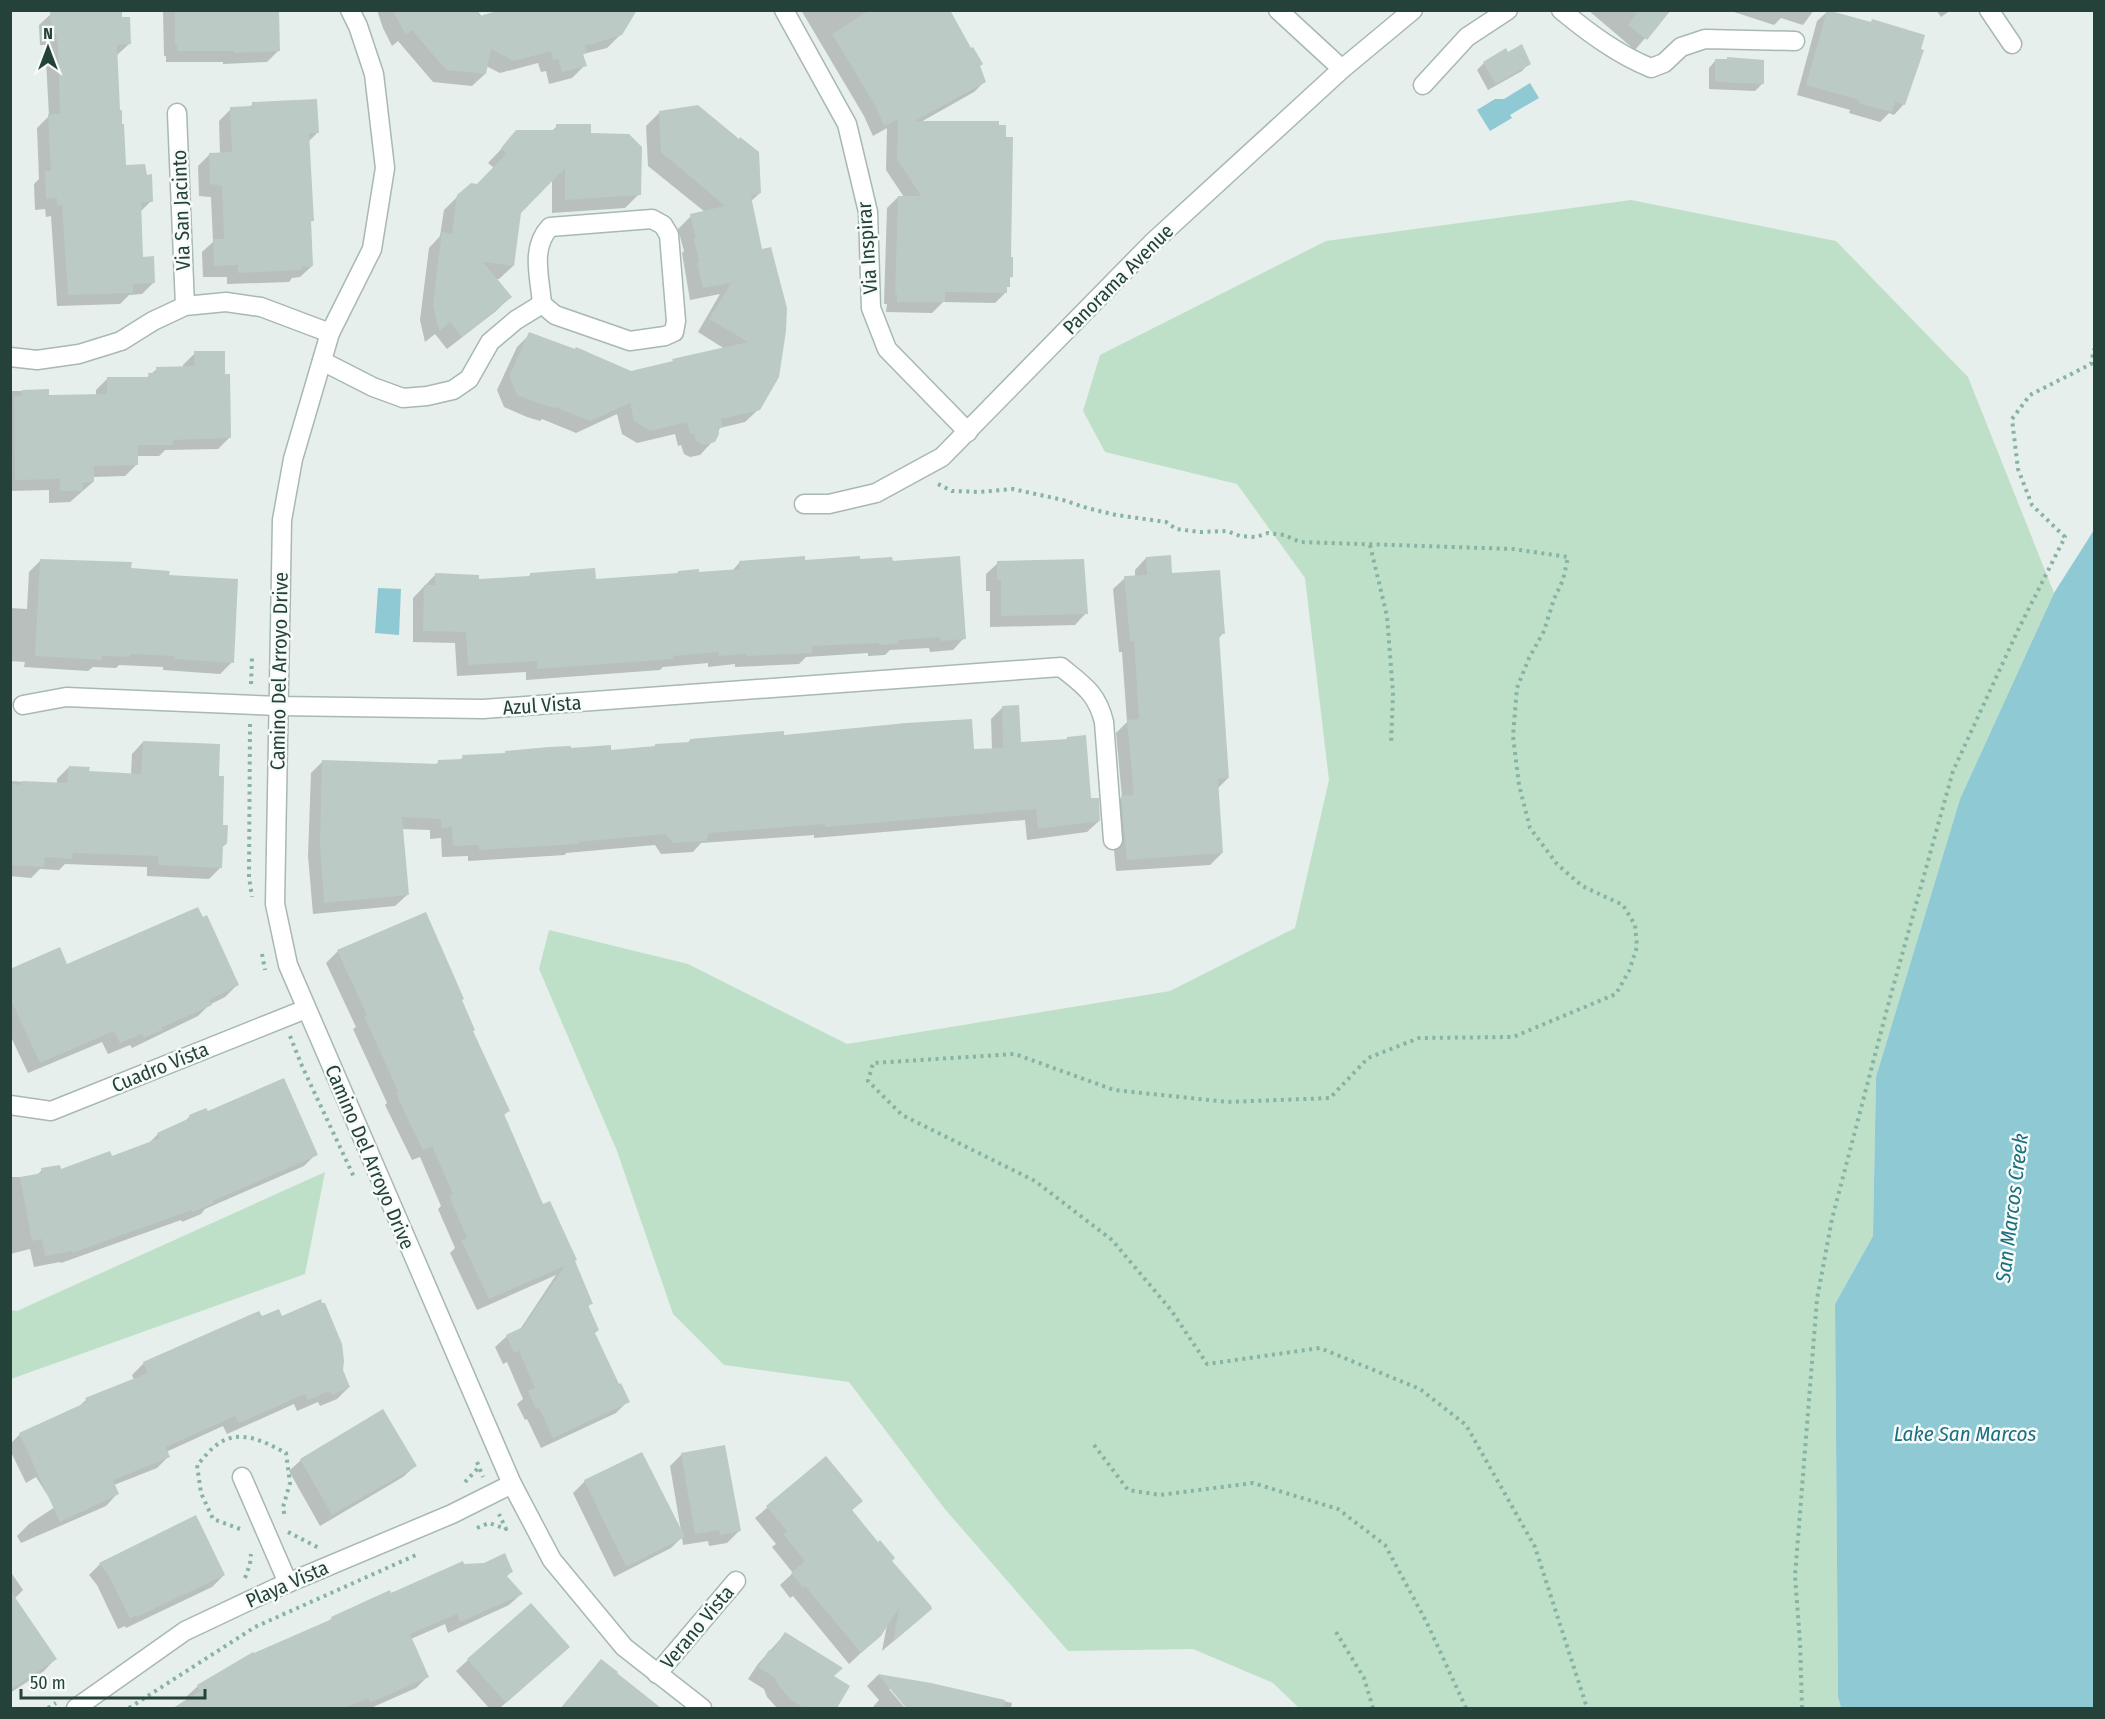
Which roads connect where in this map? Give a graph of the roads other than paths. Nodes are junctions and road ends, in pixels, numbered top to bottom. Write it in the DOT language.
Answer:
graph roads {
  1 [pos="350,10"];
  2 [pos="784,10"];
  3 [pos="1278,10"];
  4 [pos="1413,10"];
  5 [pos="1508,10"];
  6 [pos="1561,10"];
  7 [pos="1989,10"];
  8 [pos="1795,41"];
  9 [pos="2012,44"];
  10 [pos="1342,69"];
  11 [pos="1423,85"];
  12 [pos="177,113"];
  13 [pos="542,304"];
  14 [pos="185,306"];
  15 [pos="330,333"];
  16 [pos="10,357"];
  17 [pos="322,361"];
  18 [pos="968,432"];
  19 [pos="804,504"];
  20 [pos="23,705"];
  21 [pos="279,706"];
  22 [pos="1113,840"];
  23 [pos="306,1009"];
  24 [pos="10,1105"];
  25 [pos="242,1477"];
  26 [pos="512,1484"];
  27 [pos="736,1581"];
  28 [pos="288,1583"];
  29 [pos="657,1674"];
  30 [pos="76,1708"];
  31 [pos="702,1708"];
  1 -- 15 [label="street"];
  2 -- 18 [label="street, Via Inspirar"];
  3 -- 10 [label="street"];
  4 -- 10 [label="street, Panorama Avenue"];
  5 -- 11 [label="street"];
  6 -- 8 [label="street"];
  7 -- 9 [label="street"];
  10 -- 18 [label="street, Panorama Avenue"];
  12 -- 14 [label="street, Via San Jacinto"];
  13 -- 13 [label="street"];
  13 -- 17 [label="street"];
  14 -- 15 [label="street"];
  14 -- 16 [label="street"];
  15 -- 17 [label="street"];
  17 -- 21 [label="street, Camino Del Arroyo Drive"];
  18 -- 19 [label="street, Panorama Avenue"];
  20 -- 21 [label="street, Azul Vista"];
  21 -- 22 [label="street, Azul Vista"];
  21 -- 23 [label="street, Camino Del Arroyo Drive"];
  23 -- 24 [label="street, Cuadro Vista"];
  23 -- 26 [label="street, Camino Del Arroyo Drive"];
  25 -- 28 [label="street"];
  26 -- 28 [label="street, Playa Vista"];
  26 -- 29 [label="street, Camino Del Arroyo Drive"];
  27 -- 29 [label="street, Verano Vista"];
  28 -- 30 [label="street, Playa Vista"];
  29 -- 31 [label="street, Camino Del Arroyo Drive"];
}
